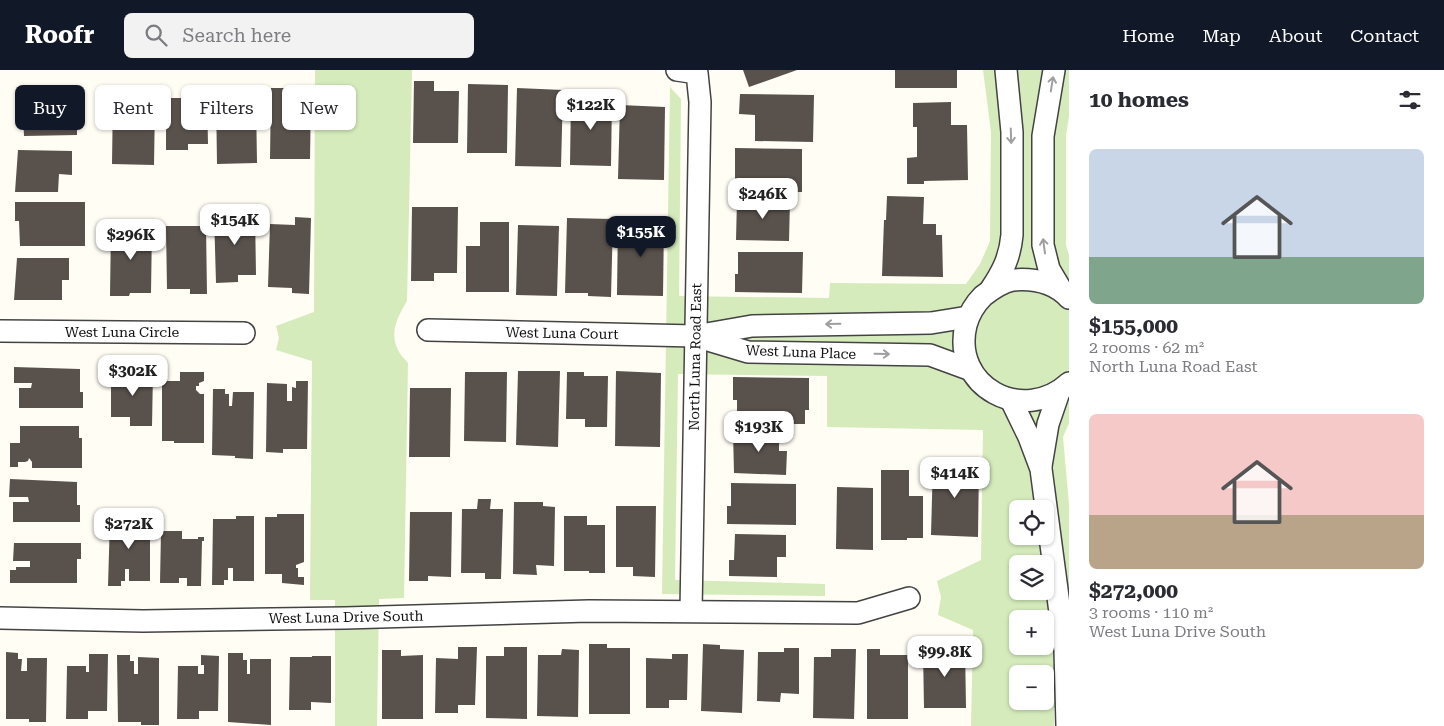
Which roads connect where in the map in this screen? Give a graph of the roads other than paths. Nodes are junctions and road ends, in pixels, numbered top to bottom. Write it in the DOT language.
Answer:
graph roads {
  1 [pos="1006,70"];
  2 [pos="1054,70"];
  3 [pos="687,71"];
  4 [pos="991,289"];
  5 [pos="1066,294"];
  6 [pos="968,317"];
  7 [pos="428,330"];
  8 [pos="0,331"];
  9 [pos="244,333"];
  10 [pos="696,336"];
  11 [pos="971,370"];
  12 [pos="1064,388"];
  13 [pos="1011,400"];
  14 [pos="1041,469"];
  15 [pos="909,598"];
  16 [pos="691,611"];
  17 [pos="0,618"];
  18 [pos="1066,726"];
  1 -- 4 [label="street, one-way"];
  5 -- 2 [label="street, one-way"];
  3 -- 10 [label="street, North Luna Road East"];
  4 -- 5 [label="street"];
  4 -- 6 [label="street"];
  6 -- 10 [label="street, West Luna Place, one-way"];
  6 -- 11 [label="street"];
  7 -- 10 [label="street, West Luna Court"];
  8 -- 9 [label="street, West Luna Circle"];
  10 -- 11 [label="street, West Luna Place, one-way"];
  10 -- 16 [label="street, North Luna Road East"];
  11 -- 13 [label="street"];
  12 -- 13 [label="street"];
  12 -- 14 [label="street"];
  13 -- 14 [label="street"];
  14 -- 18 [label="street"];
  15 -- 16 [label="street, West Luna Drive South"];
  16 -- 17 [label="street, West Luna Drive South"];
}
